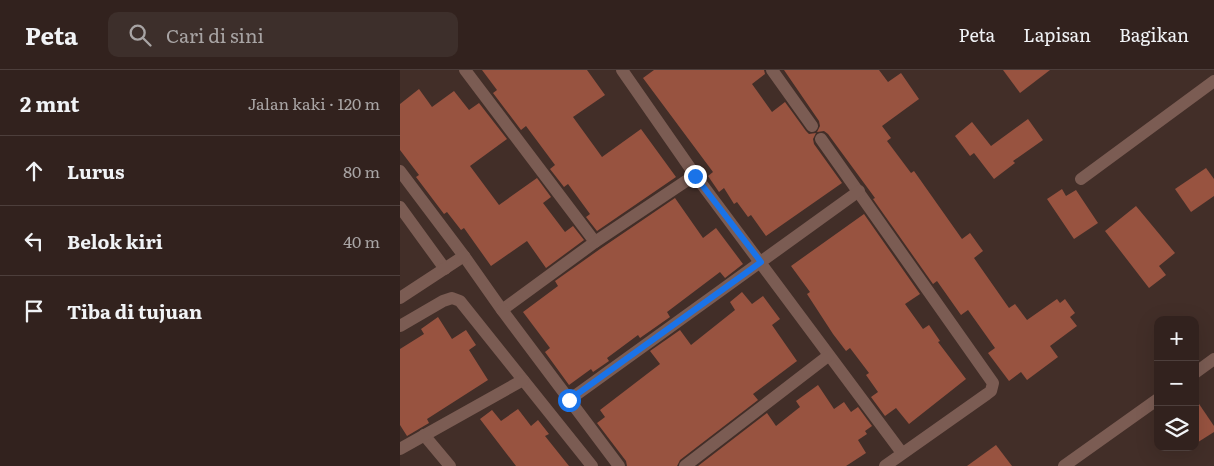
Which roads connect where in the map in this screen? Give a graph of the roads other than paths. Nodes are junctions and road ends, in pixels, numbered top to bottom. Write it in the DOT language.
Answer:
graph roads {
  1 [pos="465,70"];
  2 [pos="622,70"];
  3 [pos="772,70"];
  4 [pos="1214,81"];
  5 [pos="812,126"];
  6 [pos="821,139"];
  7 [pos="400,171"];
  8 [pos="695,176"];
  9 [pos="1081,179"];
  10 [pos="859,191"];
  11 [pos="400,207"];
  12 [pos="595,242"];
  13 [pos="464,256"];
  14 [pos="761,262"];
  15 [pos="445,269"];
  16 [pos="400,298"];
  17 [pos="502,310"];
  18 [pos="400,326"];
  19 [pos="828,356"];
  20 [pos="1214,359"];
  21 [pos="1199,370"];
  22 [pos="523,380"];
  23 [pos="569,400"];
  24 [pos="1154,402"];
  25 [pos="424,435"];
  26 [pos="400,449"];
  27 [pos="902,453"];
  28 [pos="450,466"];
  29 [pos="592,466"];
  30 [pos="619,466"];
  31 [pos="685,466"];
  32 [pos="884,466"];
  33 [pos="1064,466"];
  1 -- 12 [label="street"];
  2 -- 8 [label="street"];
  3 -- 5 [label="street"];
  4 -- 9 [label="street"];
  6 -- 10 [label="street"];
  7 -- 13 [label="street"];
  8 -- 12 [label="street"];
  8 -- 14 [label="street"];
  10 -- 14 [label="street"];
  10 -- 27 [label="street"];
  11 -- 15 [label="street"];
  12 -- 17 [label="street"];
  13 -- 15 [label="street"];
  13 -- 17 [label="street"];
  14 -- 19 [label="street"];
  14 -- 23 [label="street"];
  15 -- 16 [label="street"];
  17 -- 23 [label="street"];
  18 -- 22 [label="street"];
  19 -- 27 [label="street"];
  19 -- 31 [label="street"];
  20 -- 21 [label="street"];
  22 -- 25 [label="street"];
  22 -- 29 [label="street"];
  23 -- 30 [label="street"];
  24 -- 33 [label="street"];
  25 -- 26 [label="street"];
  25 -- 28 [label="street"];
  27 -- 32 [label="street"];
}
